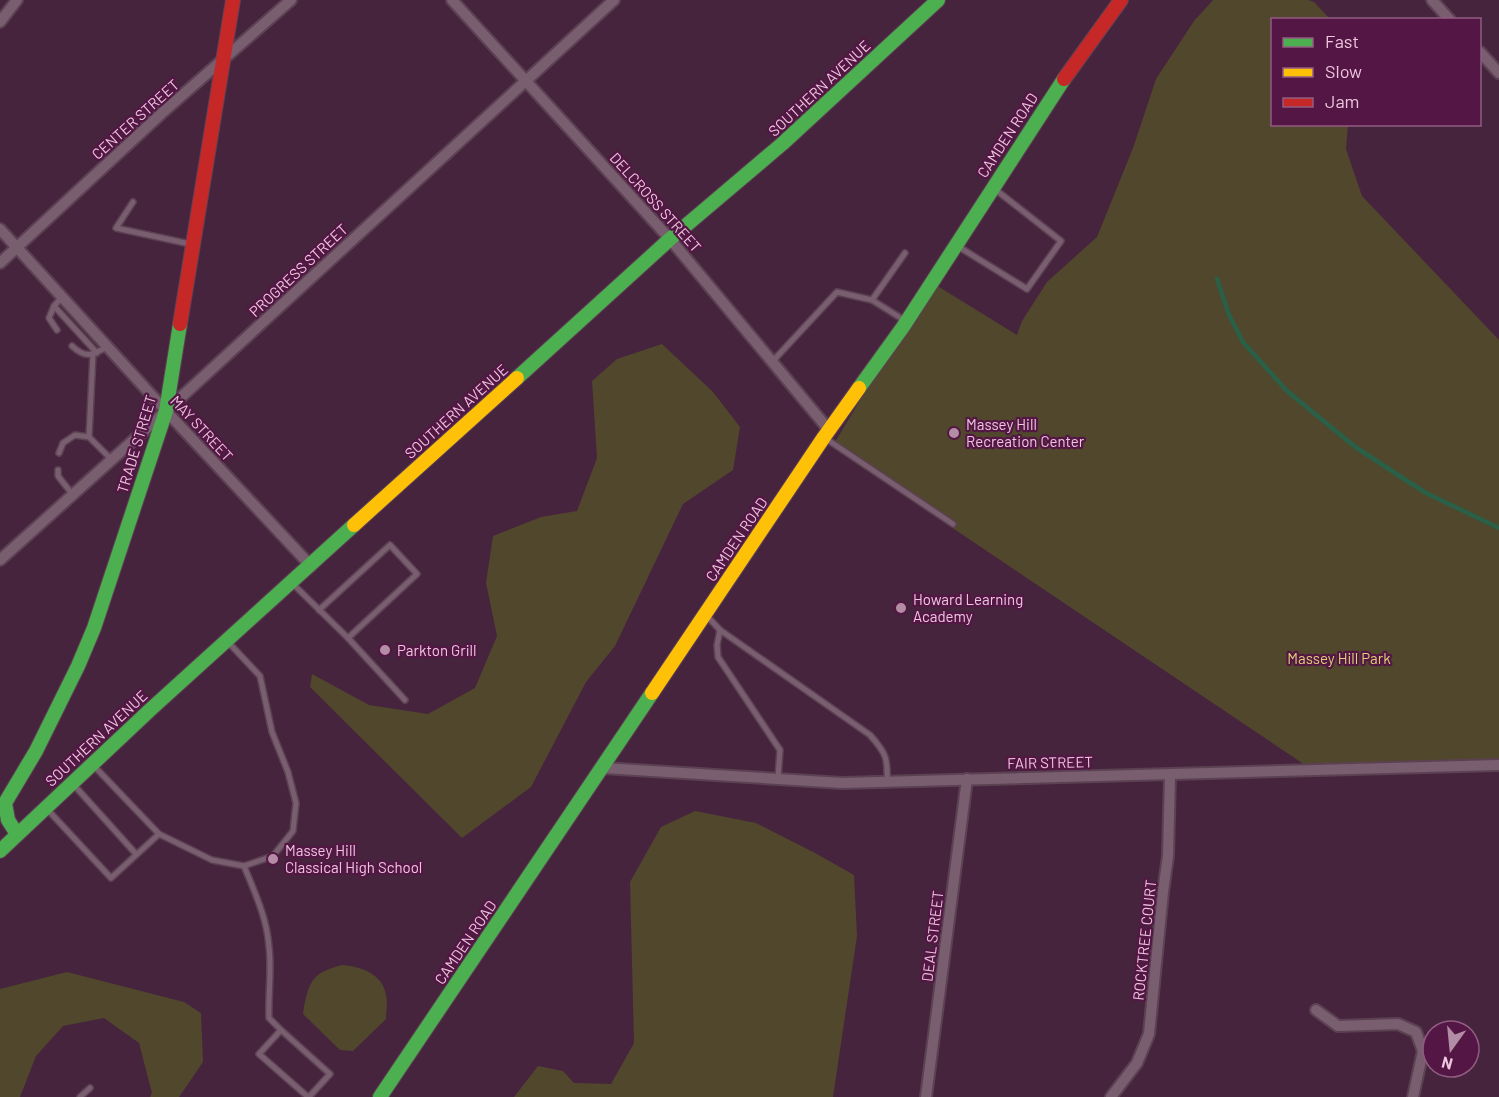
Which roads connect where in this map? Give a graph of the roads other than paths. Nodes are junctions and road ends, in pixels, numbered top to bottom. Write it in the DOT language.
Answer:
graph roads {
  1 [pos="17,0"];
  2 [pos="233,0"];
  3 [pos="291,0"];
  4 [pos="452,0"];
  5 [pos="614,0"];
  6 [pos="938,0"];
  7 [pos="1121,0"];
  8 [pos="1432,0"];
  9 [pos="1448,18"];
  10 [pos="0,22"];
  11 [pos="1481,54"];
  12 [pos="222,63"];
  13 [pos="1499,73"];
  14 [pos="526,80"];
  15 [pos="993,187"];
  16 [pos="133,202"];
  17 [pos="0,229"];
  18 [pos="670,239"];
  19 [pos="955,244"];
  20 [pos="192,245"];
  21 [pos="17,247"];
  22 [pos="904,253"];
  23 [pos="0,263"];
  24 [pos="62,297"];
  25 [pos="872,300"];
  26 [pos="54,306"];
  27 [pos="906,322"];
  28 [pos="57,330"];
  29 [pos="72,346"];
  30 [pos="107,347"];
  31 [pos="95,353"];
  32 [pos="772,362"];
  33 [pos="166,411"];
  34 [pos="826,434"];
  35 [pos="89,437"];
  36 [pos="59,453"];
  37 [pos="112,460"];
  38 [pos="58,470"];
  39 [pos="73,495"];
  40 [pos="953,524"];
  41 [pos="0,560"];
  42 [pos="310,566"];
  43 [pos="292,583"];
  44 [pos="319,610"];
  45 [pos="706,615"];
  46 [pos="720,630"];
  47 [pos="348,638"];
  48 [pos="227,641"];
  49 [pos="405,700"];
  50 [pos="93,764"];
  51 [pos="1499,765"];
  52 [pos="603,768"];
  53 [pos="1170,775"];
  54 [pos="967,779"];
  55 [pos="778,780"];
  56 [pos="887,782"];
  57 [pos="72,783"];
  58 [pos="2,804"];
  59 [pos="46,808"];
  60 [pos="18,834"];
  61 [pos="159,834"];
  62 [pos="0,851"];
  63 [pos="136,854"];
  64 [pos="244,866"];
  65 [pos="1316,1011"];
  66 [pos="281,1030"];
  67 [pos="90,1088"];
  68 [pos="1115,1096"];
  69 [pos="80,1097"];
  70 [pos="309,1097"];
  71 [pos="380,1097"];
  72 [pos="926,1097"];
  73 [pos="1413,1097"];
  1 -- 10 [label="street"];
  2 -- 12 [label="street, TRADE STREET"];
  3 -- 12 [label="street, CENTER STREET"];
  4 -- 14 [label="street, DELCROSS STREET"];
  5 -- 14 [label="street, PROGRESS STREET"];
  6 -- 18 [label="street, SOUTHERN AVENUE"];
  7 -- 15 [label="street, CAMDEN ROAD"];
  8 -- 9 [label="street"];
  11 -- 13 [label="street"];
  12 -- 20 [label="street, TRADE STREET"];
  12 -- 21 [label="street, CENTER STREET"];
  14 -- 18 [label="street, DELCROSS STREET"];
  14 -- 33 [label="street, PROGRESS STREET"];
  15 -- 19 [label="street, CAMDEN ROAD"];
  15 -- 19 [label="lane"];
  16 -- 20 [label="lane"];
  17 -- 21 [label="street, MAY STREET"];
  18 -- 32 [label="street, DELCROSS STREET"];
  18 -- 42 [label="street, SOUTHERN AVENUE"];
  19 -- 27 [label="street, CAMDEN ROAD"];
  20 -- 33 [label="street, TRADE STREET"];
  21 -- 23 [label="street, CENTER STREET"];
  21 -- 24 [label="street, MAY STREET"];
  22 -- 25 [label="lane"];
  24 -- 26 [label="lane"];
  24 -- 30 [label="street, MAY STREET"];
  25 -- 27 [label="lane"];
  25 -- 32 [label="lane"];
  26 -- 28 [label="lane"];
  26 -- 31 [label="lane"];
  27 -- 34 [label="street, CAMDEN ROAD"];
  29 -- 31 [label="lane"];
  30 -- 31 [label="lane"];
  30 -- 33 [label="street, MAY STREET"];
  31 -- 35 [label="lane"];
  32 -- 34 [label="street, DELCROSS STREET"];
  33 -- 37 [label="street, PROGRESS STREET"];
  33 -- 42 [label="street, MAY STREET"];
  33 -- 58 [label="street, TRADE STREET"];
  34 -- 40 [label="lane"];
  34 -- 45 [label="street, CAMDEN ROAD"];
  35 -- 36 [label="lane"];
  35 -- 37 [label="lane"];
  37 -- 39 [label="street, PROGRESS STREET"];
  38 -- 39 [label="lane"];
  39 -- 41 [label="street, PROGRESS STREET"];
  42 -- 43 [label="street, SOUTHERN AVENUE"];
  43 -- 44 [label="lane"];
  43 -- 48 [label="street, SOUTHERN AVENUE"];
  44 -- 47 [label="lane"];
  44 -- 47 [label="lane"];
  45 -- 46 [label="lane"];
  45 -- 52 [label="street, CAMDEN ROAD"];
  46 -- 55 [label="lane"];
  46 -- 56 [label="lane"];
  47 -- 49 [label="lane"];
  48 -- 50 [label="street, SOUTHERN AVENUE"];
  48 -- 64 [label="lane"];
  50 -- 57 [label="street, SOUTHERN AVENUE"];
  50 -- 61 [label="lane"];
  51 -- 53 [label="street, FAIR STREET"];
  52 -- 55 [label="street, FAIR STREET"];
  52 -- 71 [label="street, CAMDEN ROAD"];
  53 -- 54 [label="street, FAIR STREET"];
  53 -- 68 [label="street, ROCKTREE COURT"];
  54 -- 56 [label="street, FAIR STREET"];
  54 -- 72 [label="street, DEAL STREET"];
  55 -- 56 [label="street, FAIR STREET"];
  57 -- 59 [label="street, SOUTHERN AVENUE"];
  57 -- 63 [label="lane"];
  58 -- 60 [label="street, TRADE STREET"];
  59 -- 60 [label="street, SOUTHERN AVENUE"];
  59 -- 63 [label="lane"];
  60 -- 62 [label="street, SOUTHERN AVENUE"];
  61 -- 63 [label="lane"];
  61 -- 64 [label="lane"];
  64 -- 66 [label="lane"];
  65 -- 73 [label="street"];
  66 -- 70 [label="lane"];
  66 -- 70 [label="lane"];
  67 -- 69 [label="lane"];
}
